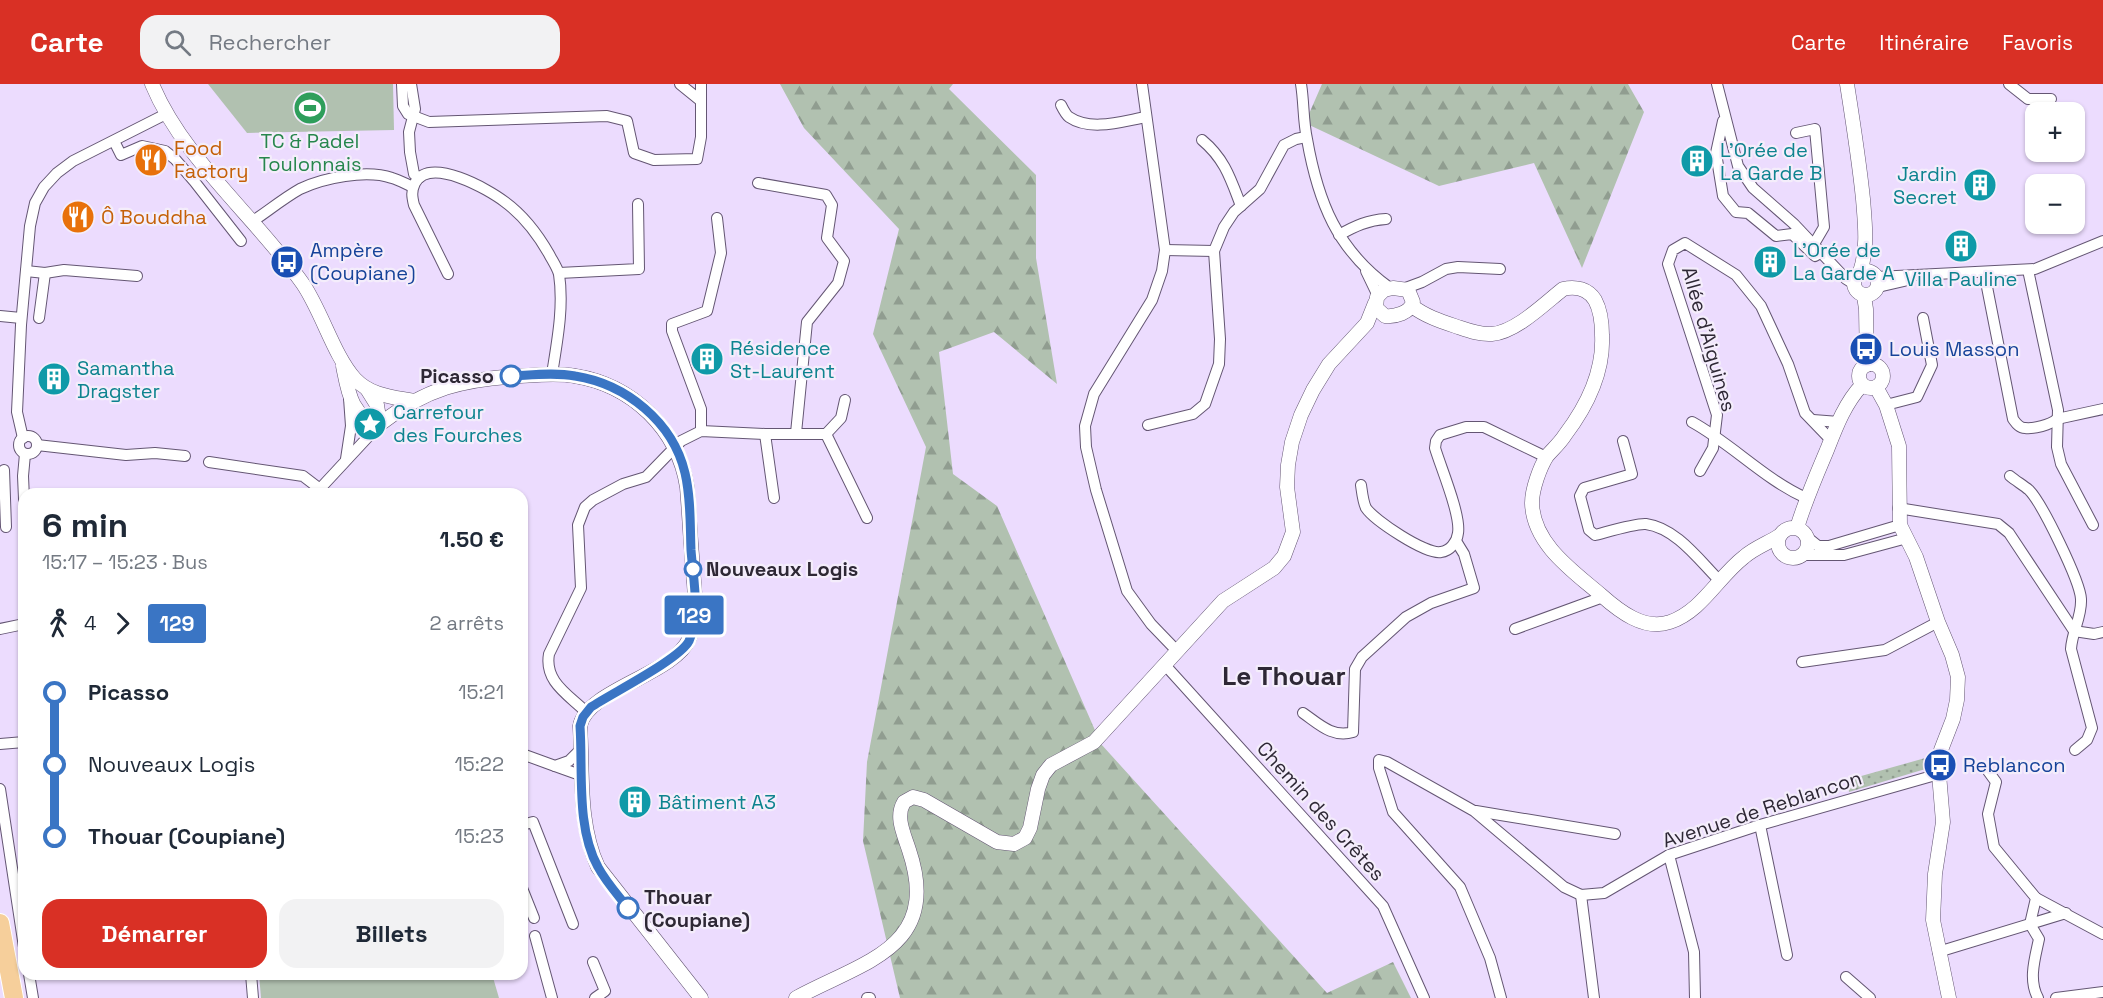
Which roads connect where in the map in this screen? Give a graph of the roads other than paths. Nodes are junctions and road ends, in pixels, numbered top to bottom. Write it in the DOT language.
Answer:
graph roads {
  1 [pos="152,84"];
  2 [pos="402,84"];
  3 [pos="411,84"];
  4 [pos="680,84"];
  5 [pos="701,84"];
  6 [pos="1142,84"];
  7 [pos="1301,84"];
  8 [pos="1717,84"];
  9 [pos="1847,84"];
  10 [pos="2008,84"];
  11 [pos="2051,99"];
  12 [pos="701,101"];
  13 [pos="1061,105"];
  14 [pos="166,114"];
  15 [pos="413,117"];
  16 [pos="1146,117"];
  17 [pos="1724,117"];
  18 [pos="1796,133"];
  19 [pos="1306,137"];
  20 [pos="1202,140"];
  21 [pos="114,141"];
  22 [pos="416,182"];
  23 [pos="758,183"];
  24 [pos="638,204"];
  25 [pos="1241,206"];
  26 [pos="717,218"];
  27 [pos="1386,219"];
  28 [pos="253,221"];
  29 [pos="1339,235"];
  30 [pos="241,241"];
  31 [pos="2103,241"];
  32 [pos="1814,244"];
  33 [pos="1165,250"];
  34 [pos="1214,251"];
  35 [pos="1822,252"];
  36 [pos="1500,269"];
  37 [pos="1366,270"];
  38 [pos="2028,270"];
  39 [pos="26,271"];
  40 [pos="45,273"];
  41 [pos="559,273"];
  42 [pos="448,274"];
  43 [pos="137,276"];
  44 [pos="1867,282"];
  45 [pos="1987,287"];
  46 [pos="1376,299"];
  47 [pos="1404,299"];
  48 [pos="0,316"];
  49 [pos="1385,316"];
  50 [pos="21,318"];
  51 [pos="39,318"];
  52 [pos="1923,318"];
  53 [pos="1366,323"];
  54 [pos="342,361"];
  55 [pos="1870,365"];
  56 [pos="552,374"];
  57 [pos="1869,386"];
  58 [pos="367,389"];
  59 [pos="349,398"];
  60 [pos="845,400"];
  61 [pos="414,401"];
  62 [pos="1886,405"];
  63 [pos="2103,409"];
  64 [pos="2057,418"];
  65 [pos="1813,420"];
  66 [pos="1692,422"];
  67 [pos="1839,422"];
  68 [pos="380,424"];
  69 [pos="1148,425"];
  70 [pos="701,431"];
  71 [pos="796,433"];
  72 [pos="765,434"];
  73 [pos="826,434"];
  74 [pos="1714,434"];
  75 [pos="22,438"];
  76 [pos="1831,440"];
  77 [pos="1623,441"];
  78 [pos="36,445"];
  79 [pos="676,448"];
  80 [pos="25,454"];
  81 [pos="185,456"];
  82 [pos="1546,457"];
  83 [pos="346,459"];
  84 [pos="209,462"];
  85 [pos="2,470"];
  86 [pos="1700,471"];
  87 [pos="23,473"];
  88 [pos="2010,477"];
  89 [pos="1361,485"];
  90 [pos="24,488"];
  91 [pos="315,488"];
  92 [pos="321,488"];
  93 [pos="774,498"];
  94 [pos="1806,498"];
  95 [pos="1898,508"];
  96 [pos="867,518"];
  97 [pos="1900,525"];
  98 [pos="2093,525"];
  99 [pos="6,527"];
  100 [pos="1797,528"];
  101 [pos="1779,536"];
  102 [pos="1808,538"];
  103 [pos="1907,538"];
  104 [pos="1456,541"];
  105 [pos="1782,553"];
  106 [pos="1803,555"];
  107 [pos="1735,566"];
  108 [pos="1719,580"];
  109 [pos="1603,597"];
  110 [pos="1938,622"];
  111 [pos="18,625"];
  112 [pos="0,629"];
  113 [pos="1515,629"];
  114 [pos="2074,631"];
  115 [pos="2103,632"];
  116 [pos="1177,651"];
  117 [pos="1802,662"];
  118 [pos="1165,665"];
  119 [pos="586,712"];
  120 [pos="1303,713"];
  121 [pos="18,742"];
  122 [pos="0,744"];
  123 [pos="582,748"];
  124 [pos="2075,750"];
  125 [pos="528,756"];
  126 [pos="555,766"];
  127 [pos="1988,771"];
  128 [pos="1940,774"];
  129 [pos="583,776"];
  130 [pos="0,789"];
  131 [pos="1474,811"];
  132 [pos="528,823"];
  133 [pos="1760,825"];
  134 [pos="1615,834"];
  135 [pos="1669,855"];
  136 [pos="1581,896"];
  137 [pos="2036,898"];
  138 [pos="528,903"];
  139 [pos="0,907"];
  140 [pos="18,907"];
  141 [pos="2066,914"];
  142 [pos="534,918"];
  143 [pos="0,923"];
  144 [pos="573,924"];
  145 [pos="2030,924"];
  146 [pos="2103,934"];
  147 [pos="535,936"];
  148 [pos="1938,952"];
  149 [pos="1787,955"];
  150 [pos="6,956"];
  151 [pos="592,962"];
  152 [pos="1846,977"];
  153 [pos="30,980"];
  154 [pos="252,980"];
  155 [pos="820,992"];
  156 [pos="2103,992"];
  157 [pos="14,998"];
  158 [pos="33,998"];
  159 [pos="253,998"];
  160 [pos="552,998"];
  161 [pos="595,998"];
  162 [pos="701,998"];
  163 [pos="796,998"];
  164 [pos="1424,998"];
  165 [pos="1501,998"];
  166 [pos="1594,998"];
  167 [pos="1695,998"];
  168 [pos="1870,998"];
  169 [pos="1949,998"];
  170 [pos="2038,998"];
  171 [pos="2056,998"];
  172 [pos="2062,998"];
  1 -- 14 [label="street"];
  2 -- 15 [label="street"];
  3 -- 15 [label="street"];
  4 -- 12 [label="street"];
  5 -- 12 [label="street"];
  6 -- 16 [label="street"];
  7 -- 19 [label="street"];
  8 -- 17 [label="street"];
  9 -- 44 [label="street"];
  10 -- 11 [label="street"];
  12 -- 15 [label="street"];
  13 -- 16 [label="street"];
  14 -- 21 [label="street"];
  14 -- 28 [label="street"];
  15 -- 22 [label="street"];
  16 -- 33 [label="street"];
  17 -- 32 [label="street"];
  17 -- 35 [label="street"];
  18 -- 32 [label="street"];
  19 -- 25 [label="street"];
  19 -- 29 [label="street"];
  20 -- 25 [label="street"];
  21 -- 30 [label="street"];
  21 -- 39 [label="street"];
  22 -- 28 [label="street"];
  22 -- 41 [label="street"];
  22 -- 42 [label="street"];
  23 -- 71 [label="street"];
  24 -- 41 [label="street"];
  25 -- 34 [label="street"];
  26 -- 70 [label="street"];
  27 -- 29 [label="street"];
  28 -- 54 [label="street"];
  29 -- 37 [label="street"];
  31 -- 38 [label="street"];
  32 -- 35 [label="street"];
  33 -- 34 [label="street"];
  33 -- 116 [label="street"];
  34 -- 69 [label="street"];
  35 -- 44 [label="street"];
  36 -- 47 [label="street"];
  37 -- 46 [label="street"];
  37 -- 47 [label="street"];
  38 -- 44 [label="street"];
  38 -- 64 [label="street"];
  39 -- 40 [label="street"];
  39 -- 50 [label="street"];
  40 -- 43 [label="street"];
  40 -- 51 [label="street"];
  41 -- 56 [label="street"];
  44 -- 55 [label="street"];
  45 -- 64 [label="street"];
  46 -- 47 [label="street"];
  46 -- 49 [label="street"];
  46 -- 53 [label="street"];
  47 -- 49 [label="street"];
  47 -- 82 [label="street"];
  48 -- 50 [label="street"];
  49 -- 53 [label="street"];
  50 -- 75 [label="street"];
  52 -- 62 [label="street"];
  53 -- 116 [label="street"];
  54 -- 58 [label="street"];
  54 -- 59 [label="street"];
  55 -- 57 [label="street"];
  55 -- 57 [label="street"];
  56 -- 61 [label="street"];
  56 -- 79 [label="street"];
  57 -- 62 [label="street"];
  57 -- 67 [label="street"];
  58 -- 61 [label="street"];
  58 -- 68 [label="street"];
  59 -- 68 [label="street"];
  59 -- 83 [label="street"];
  60 -- 73 [label="street"];
  61 -- 68 [label="street"];
  62 -- 95 [label="street"];
  63 -- 64 [label="street"];
  64 -- 98 [label="street"];
  65 -- 67 [label="street"];
  65 -- 74 [label="street, Allée d'Aiguines"];
  65 -- 76 [label="street"];
  66 -- 74 [label="street"];
  67 -- 76 [label="street"];
  68 -- 83 [label="street"];
  70 -- 72 [label="street"];
  70 -- 79 [label="street"];
  71 -- 72 [label="street"];
  71 -- 73 [label="street"];
  72 -- 93 [label="street"];
  73 -- 96 [label="street"];
  74 -- 86 [label="street, Allée d'Aiguines"];
  74 -- 94 [label="street"];
  75 -- 78 [label="street"];
  75 -- 80 [label="street"];
  76 -- 94 [label="street"];
  77 -- 108 [label="street"];
  78 -- 80 [label="street"];
  78 -- 81 [label="street"];
  79 -- 119 [label="street"];
  79 -- 119 [label="street"];
  80 -- 87 [label="street"];
  82 -- 104 [label="street"];
  82 -- 109 [label="street"];
  83 -- 92 [label="street"];
  84 -- 91 [label="street"];
  85 -- 87 [label="street"];
  85 -- 99 [label="street"];
  87 -- 90 [label="street"];
  88 -- 114 [label="street"];
  89 -- 104 [label="street"];
  94 -- 100 [label="street"];
  95 -- 97 [label="street"];
  95 -- 114 [label="street"];
  97 -- 102 [label="street"];
  97 -- 103 [label="street"];
  100 -- 101 [label="street"];
  100 -- 102 [label="street"];
  101 -- 105 [label="street"];
  101 -- 107 [label="street"];
  102 -- 106 [label="street"];
  103 -- 106 [label="street"];
  103 -- 110 [label="street"];
  104 -- 120 [label="street"];
  105 -- 106 [label="street"];
  105 -- 107 [label="street"];
  107 -- 108 [label="street"];
  108 -- 109 [label="street"];
  109 -- 113 [label="street"];
  110 -- 117 [label="street"];
  110 -- 128 [label="street"];
  111 -- 112 [label="street"];
  114 -- 115 [label="street"];
  114 -- 124 [label="street"];
  116 -- 118 [label="street"];
  118 -- 155 [label="street"];
  118 -- 164 [label="street, Chemin des Crêtes"];
  119 -- 123 [label="street"];
  121 -- 122 [label="street"];
  123 -- 126 [label="street"];
  123 -- 129 [label="street"];
  125 -- 126 [label="street"];
  126 -- 129 [label="street"];
  127 -- 137 [label="street"];
  128 -- 133 [label="street, Avenue de Reblancon"];
  128 -- 148 [label="street"];
  129 -- 162 [label="street"];
  130 -- 140 [label="street"];
  131 -- 134 [label="street"];
  131 -- 136 [label="street"];
  131 -- 165 [label="street"];
  132 -- 144 [label="street"];
  133 -- 135 [label="street, Avenue de Reblancon"];
  133 -- 149 [label="street"];
  135 -- 136 [label="street, Avenue de Reblancon"];
  135 -- 167 [label="street"];
  136 -- 166 [label="street"];
  137 -- 141 [label="street"];
  137 -- 145 [label="street"];
  138 -- 142 [label="street"];
  139 -- 150 [label="highway"];
  141 -- 145 [label="street"];
  141 -- 146 [label="street"];
  143 -- 150 [label="highway"];
  145 -- 148 [label="street"];
  145 -- 170 [label="street"];
  147 -- 160 [label="street"];
  148 -- 169 [label="street"];
  150 -- 157 [label="highway"];
  151 -- 161 [label="street"];
  152 -- 168 [label="street"];
  153 -- 158 [label="street"];
  154 -- 159 [label="street"];
  155 -- 163 [label="street"];
  156 -- 172 [label="street"];
  171 -- 172 [label="street"];
}
